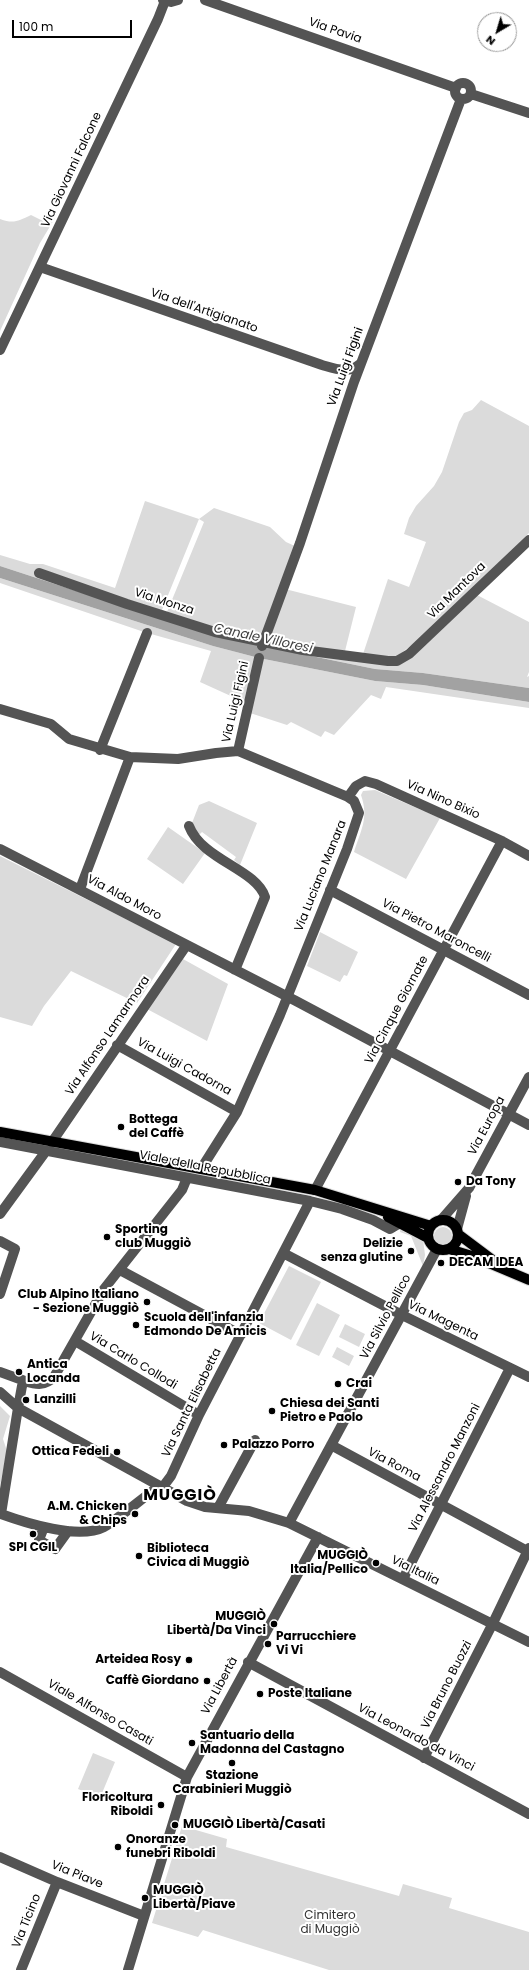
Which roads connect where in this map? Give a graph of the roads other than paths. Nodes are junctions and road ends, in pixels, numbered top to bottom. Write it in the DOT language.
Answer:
graph roads {
  1 [pos="164,0"];
  2 [pos="178,0"];
  3 [pos="205,0"];
  4 [pos="456,88"];
  5 [pos="471,94"];
  6 [pos="461,99"];
  7 [pos="529,113"];
  8 [pos="40,267"];
  9 [pos="0,350"];
  10 [pos="360,364"];
  11 [pos="528,543"];
  12 [pos="39,573"];
  13 [pos="147,633"];
  14 [pos="263,643"];
  15 [pos="259,658"];
  16 [pos="402,658"];
  17 [pos="0,709"];
  18 [pos="100,750"];
  19 [pos="238,751"];
  20 [pos="130,757"];
  21 [pos="348,797"];
  22 [pos="189,826"];
  23 [pos="502,841"];
  24 [pos="0,849"];
  25 [pos="529,856"];
  26 [pos="80,889"];
  27 [pos="330,890"];
  28 [pos="186,946"];
  29 [pos="444,951"];
  30 [pos="235,970"];
  31 [pos="529,995"];
  32 [pos="287,997"];
  33 [pos="117,1045"];
  34 [pos="390,1051"];
  35 [pos="529,1076"];
  36 [pos="237,1112"];
  37 [pos="508,1115"];
  38 [pos="529,1125"];
  39 [pos="0,1132"];
  40 [pos="0,1142"];
  41 [pos="52,1142"];
  42 [pos="46,1151"];
  43 [pos="201,1169"];
  44 [pos="187,1178"];
  45 [pos="469,1188"];
  46 [pos="315,1190"];
  47 [pos="310,1201"];
  48 [pos="350,1201"];
  49 [pos="0,1214"];
  50 [pos="441,1220"];
  51 [pos="400,1223"];
  52 [pos="431,1226"];
  53 [pos="458,1232"];
  54 [pos="428,1238"];
  55 [pos="0,1241"];
  56 [pos="449,1249"];
  57 [pos="437,1250"];
  58 [pos="283,1253"];
  59 [pos="120,1270"];
  60 [pos="515,1273"];
  61 [pos="529,1280"];
  62 [pos="0,1294"];
  63 [pos="402,1315"];
  64 [pos="241,1335"];
  65 [pos="75,1341"];
  66 [pos="510,1368"];
  67 [pos="0,1372"];
  68 [pos="529,1377"];
  69 [pos="25,1381"];
  70 [pos="0,1392"];
  71 [pos="18,1408"];
  72 [pos="198,1415"];
  73 [pos="255,1440"];
  74 [pos="331,1445"];
  75 [pos="162,1488"];
  76 [pos="441,1505"];
  77 [pos="218,1508"];
  78 [pos="0,1514"];
  79 [pos="290,1523"];
  80 [pos="44,1527"];
  81 [pos="68,1531"];
  82 [pos="318,1537"];
  83 [pos="528,1550"];
  84 [pos="403,1579"];
  85 [pos="493,1623"];
  86 [pos="529,1642"];
  87 [pos="248,1662"];
  88 [pos="0,1672"];
  89 [pos="424,1758"];
  90 [pos="187,1777"];
  91 [pos="529,1814"];
  92 [pos="0,1857"];
  93 [pos="57,1882"];
  94 [pos="144,1916"];
  95 [pos="21,1970"];
  96 [pos="128,1970"];
  1 -- 2 [label="street"];
  1 -- 8 [label="street, Via Giovanni Falcone"];
  3 -- 4 [label="street, Via Pavia"];
  4 -- 5 [label="street"];
  4 -- 6 [label="street"];
  5 -- 6 [label="street"];
  5 -- 7 [label="street"];
  6 -- 10 [label="street, Via Luigi Figini"];
  8 -- 9 [label="street, Via Giovanni Falcone"];
  8 -- 10 [label="street, Via dell'Artigianato"];
  10 -- 14 [label="street, Via Luigi Figini"];
  11 -- 16 [label="street, Via Mantova"];
  12 -- 14 [label="street, Via Monza"];
  13 -- 18 [label="street"];
  14 -- 16 [label="street, Via Monza"];
  15 -- 19 [label="street, Via Luigi Figini"];
  17 -- 18 [label="street"];
  18 -- 20 [label="street"];
  19 -- 20 [label="street"];
  19 -- 21 [label="street"];
  20 -- 26 [label="street"];
  21 -- 23 [label="street, Via Nino Bixio"];
  21 -- 27 [label="street, Via Luciano Manara"];
  22 -- 30 [label="street"];
  23 -- 25 [label="street, Via Nino Bixio"];
  23 -- 29 [label="street, Via Cinque Giornate"];
  24 -- 26 [label="street, Via Aldo Moro"];
  26 -- 28 [label="street, Via Aldo Moro"];
  27 -- 29 [label="street, Via Pietro Maroncelli"];
  27 -- 32 [label="street, Via Luciano Manara"];
  28 -- 30 [label="street, Via Aldo Moro"];
  28 -- 33 [label="street, Via Alfonso Lamarmora"];
  29 -- 31 [label="street, Via Pietro Maroncelli"];
  29 -- 34 [label="street, Via Cinque Giornate"];
  30 -- 32 [label="street, Via Aldo Moro"];
  32 -- 34 [label="street, Via Aldo Moro"];
  32 -- 36 [label="street, Via Luciano Manara"];
  33 -- 36 [label="street, Via Luigi Cadorna"];
  33 -- 41 [label="street, Via Alfonso Lamarmora"];
  34 -- 37 [label="street, Via Aldo Moro"];
  34 -- 46 [label="street, Via Cinque Giornate"];
  35 -- 37 [label="street, Via Europa"];
  36 -- 43 [label="street, Via Luciano Manara"];
  37 -- 38 [label="street, Via Aldo Moro"];
  37 -- 45 [label="street, Via Europa"];
  39 -- 41 [label="main road, Viale della Repubblica"];
  40 -- 42 [label="street, Viale della Repubblica"];
  41 -- 43 [label="main road, Viale della Repubblica"];
  42 -- 44 [label="street, Viale della Repubblica"];
  42 -- 49 [label="street"];
  43 -- 46 [label="main road, Viale della Repubblica"];
  44 -- 47 [label="street, Viale della Repubblica"];
  44 -- 59 [label="street"];
  45 -- 50 [label="street, Via Europa"];
  45 -- 53 [label="street, Via Europa"];
  46 -- 48 [label="main road, Viale della Repubblica"];
  47 -- 51 [label="street, Viale della Repubblica"];
  47 -- 58 [label="street, Via Santa Elisabetta"];
  48 -- 51 [label="main road, Viale della Repubblica"];
  48 -- 52 [label="main road, Viale della Repubblica"];
  50 -- 52 [label="main road"];
  50 -- 53 [label="main road"];
  51 -- 54 [label="main road, Viale della Repubblica"];
  52 -- 54 [label="main road"];
  53 -- 56 [label="main road"];
  53 -- 60 [label="main road"];
  54 -- 57 [label="main road"];
  55 -- 62 [label="street"];
  56 -- 57 [label="main road"];
  56 -- 60 [label="main road"];
  57 -- 63 [label="street, Via Silvio Pellico"];
  58 -- 63 [label="street, Via Magenta"];
  58 -- 64 [label="street, Via Santa Elisabetta"];
  59 -- 64 [label="street"];
  59 -- 65 [label="street"];
  60 -- 61 [label="main road"];
  63 -- 66 [label="street, Via Magenta"];
  63 -- 74 [label="street, Via Silvio Pellico"];
  64 -- 72 [label="street, Via Santa Elisabetta"];
  65 -- 69 [label="street"];
  65 -- 72 [label="street, Via Carlo Collodi"];
  66 -- 68 [label="street, Via Magenta"];
  66 -- 76 [label="street, Via Alessandro Manzoni"];
  67 -- 69 [label="street"];
  69 -- 71 [label="street"];
  70 -- 71 [label="street, Via Italia"];
  71 -- 75 [label="street, Via Italia"];
  71 -- 78 [label="street"];
  72 -- 75 [label="street, Via Santa Elisabetta"];
  73 -- 77 [label="street"];
  74 -- 76 [label="street, Via Roma"];
  74 -- 79 [label="street, Via Silvio Pellico"];
  75 -- 77 [label="street, Via Italia"];
  75 -- 81 [label="street"];
  76 -- 83 [label="street, Via Roma"];
  76 -- 84 [label="street, Via Alessandro Manzoni"];
  77 -- 79 [label="street, Via Italia"];
  78 -- 80 [label="street"];
  79 -- 82 [label="street, Via Italia"];
  80 -- 81 [label="street"];
  80 -- 81 [label="street"];
  82 -- 84 [label="street, Via Italia"];
  82 -- 87 [label="street, Via Libertà"];
  83 -- 85 [label="street, Via Bruno Buozzi"];
  84 -- 85 [label="street, Via Italia"];
  85 -- 86 [label="street, Via Italia"];
  85 -- 89 [label="street, Via Bruno Buozzi"];
  87 -- 89 [label="street, Via Leonardo da Vinci"];
  87 -- 90 [label="street, Via Libertà"];
  88 -- 90 [label="street, Viale Alfonso Casati"];
  89 -- 91 [label="street, Via Leonardo da Vinci"];
  90 -- 94 [label="street, Via Libertà"];
  92 -- 93 [label="street, Via Piave"];
  93 -- 94 [label="street, Via Piave"];
  93 -- 95 [label="street, Via Ticino"];
  94 -- 96 [label="street, Via Libertà"];
}
